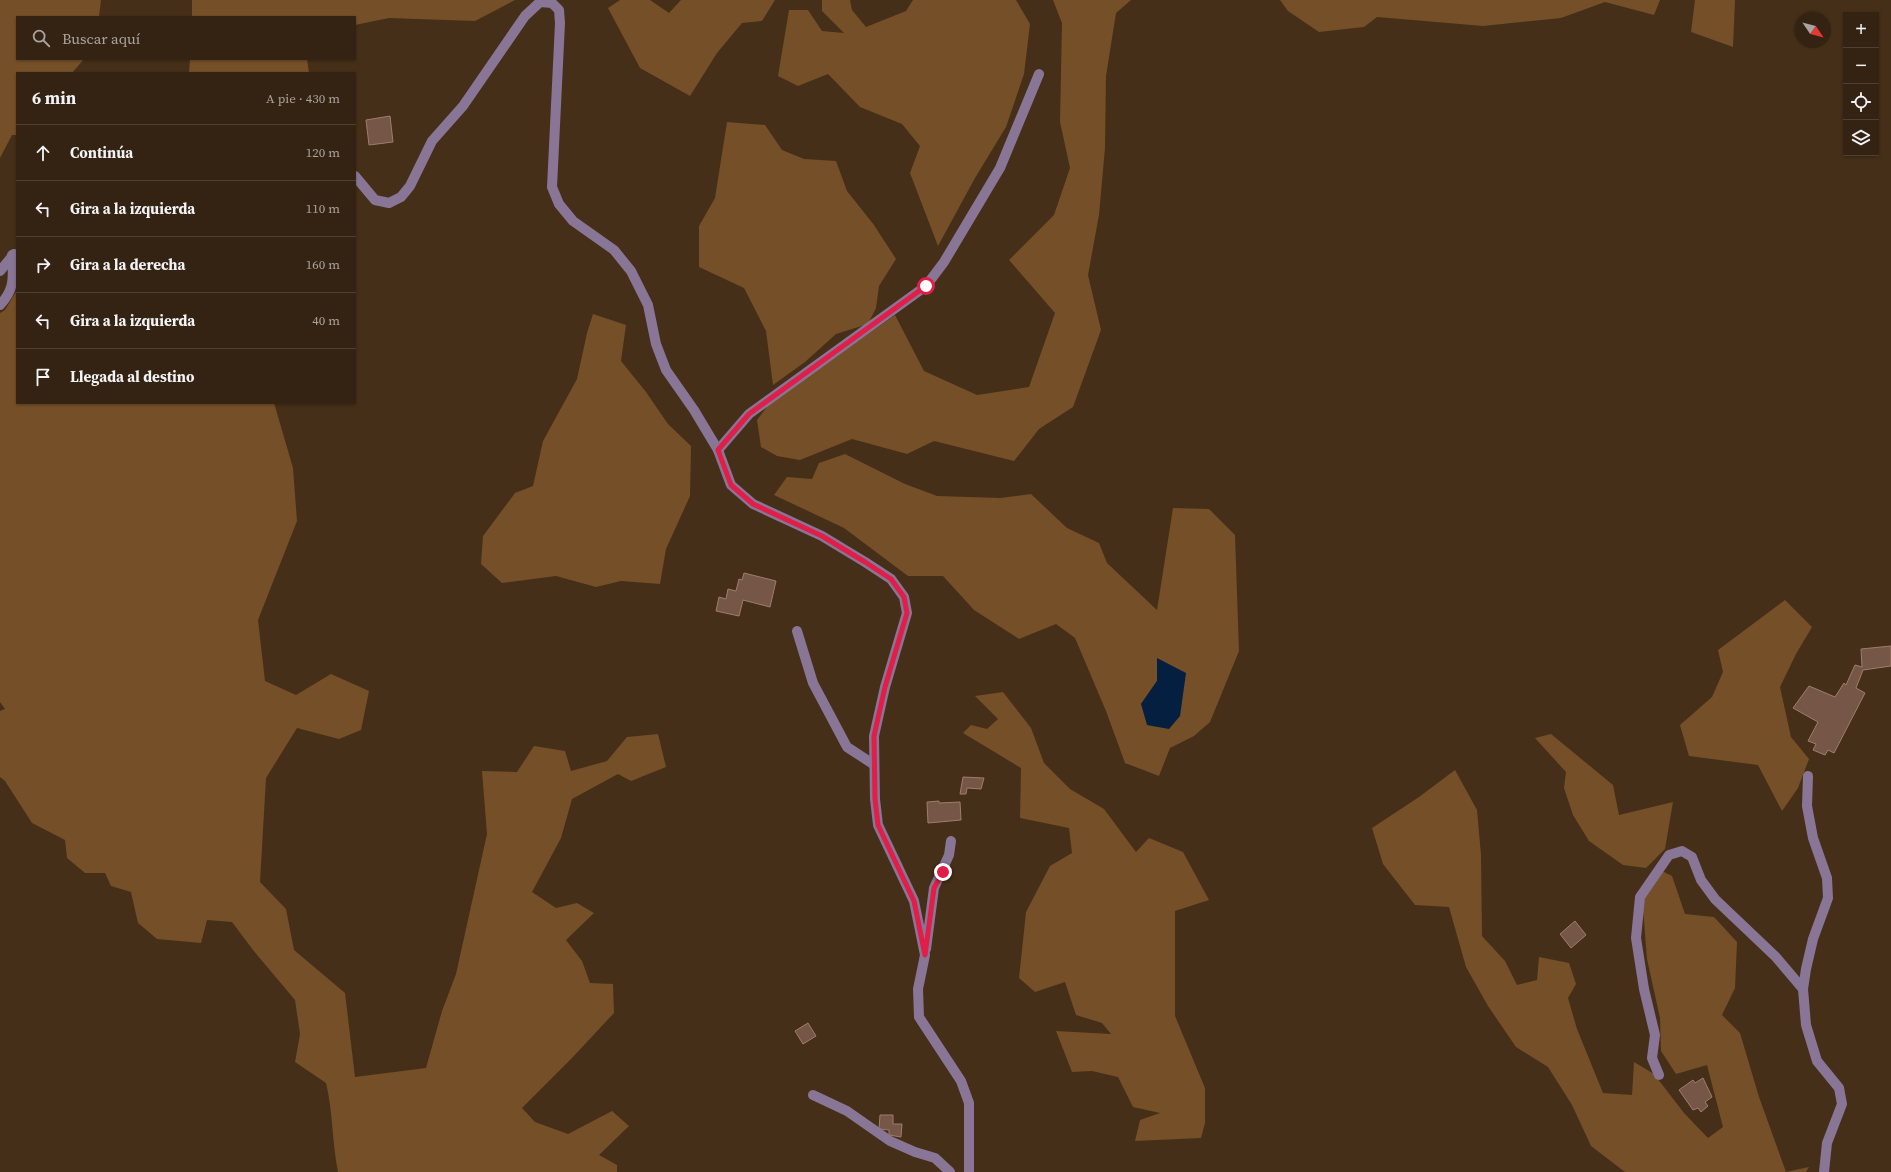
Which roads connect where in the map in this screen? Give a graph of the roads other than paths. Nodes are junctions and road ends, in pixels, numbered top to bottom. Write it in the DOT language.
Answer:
graph roads {
  1 [pos="1039,74"];
  2 [pos="356,177"];
  3 [pos="14,254"];
  4 [pos="0,271"];
  5 [pos="0,305"];
  6 [pos="718,450"];
  7 [pos="798,631"];
  8 [pos="873,764"];
  9 [pos="1808,776"];
  10 [pos="951,841"];
  11 [pos="925,955"];
  12 [pos="1802,989"];
  13 [pos="1659,1075"];
  14 [pos="813,1095"];
  15 [pos="950,1172"];
  16 [pos="969,1172"];
  17 [pos="1824,1172"];
  1 -- 6 [label="street"];
  2 -- 6 [label="street"];
  3 -- 4 [label="street"];
  3 -- 5 [label="street"];
  6 -- 8 [label="street"];
  7 -- 8 [label="street"];
  8 -- 11 [label="street"];
  9 -- 12 [label="street"];
  10 -- 11 [label="street"];
  11 -- 16 [label="street"];
  12 -- 13 [label="street"];
  12 -- 17 [label="street"];
  14 -- 15 [label="street"];
}
